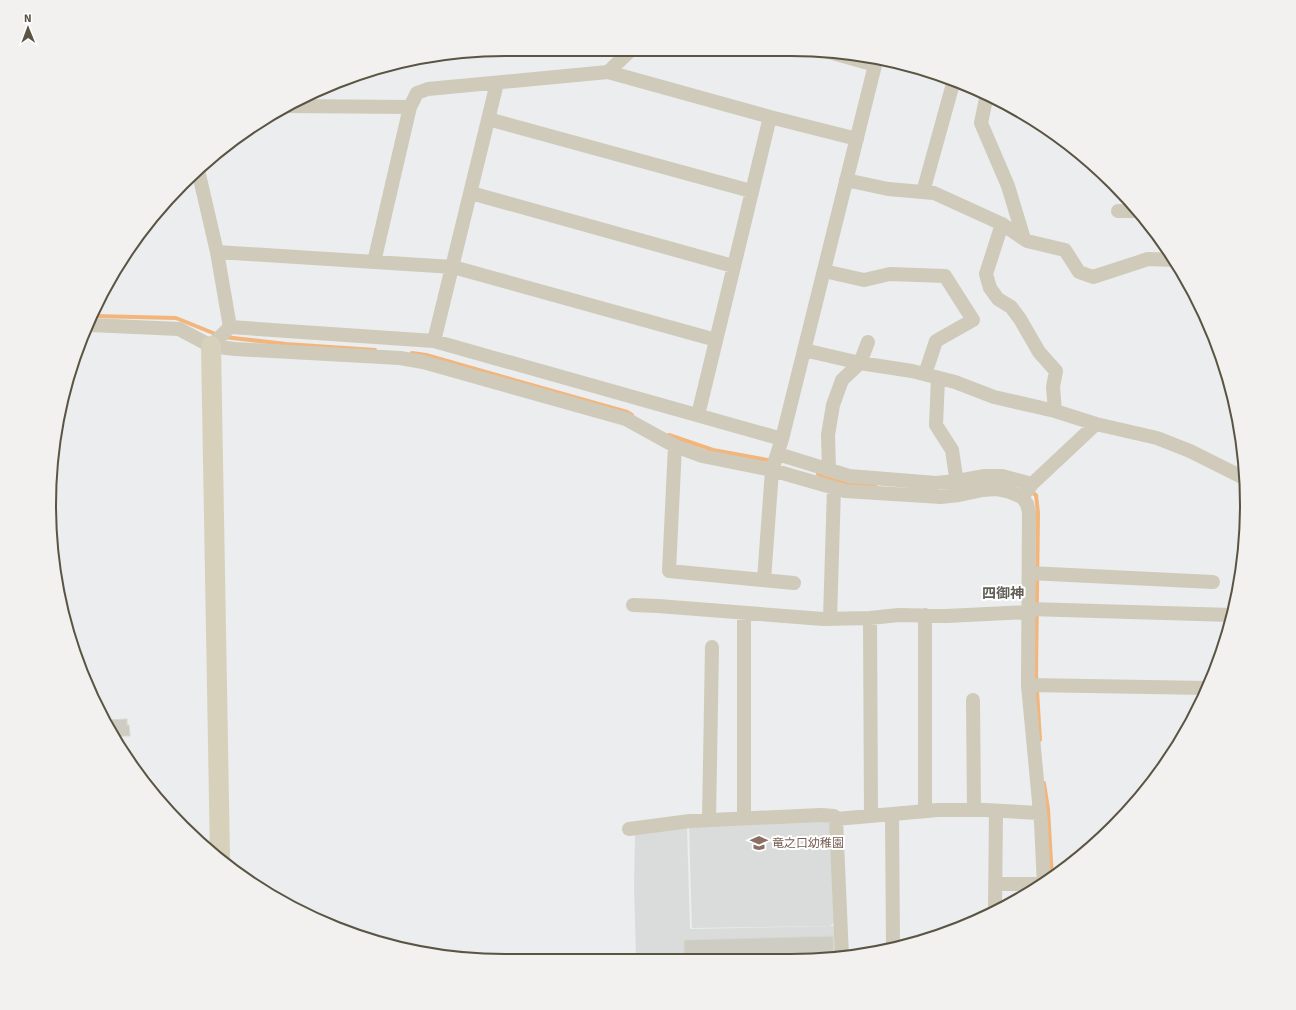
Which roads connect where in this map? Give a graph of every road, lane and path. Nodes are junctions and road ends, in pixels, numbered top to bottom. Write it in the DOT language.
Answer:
graph roads {
  1 [pos="625,56"];
  2 [pos="875,64"];
  3 [pos="608,72"];
  4 [pos="497,83"];
  5 [pos="956,88"];
  6 [pos="986,100"];
  7 [pos="298,106"];
  8 [pos="410,108"];
  9 [pos="770,117"];
  10 [pos="488,119"];
  11 [pos="857,139"];
  12 [pos="200,176"];
  13 [pos="846,180"];
  14 [pos="751,191"];
  15 [pos="923,192"];
  16 [pos="471,193"];
  17 [pos="1118,211"];
  18 [pos="1131,211"];
  19 [pos="1002,224"];
  20 [pos="1024,240"];
  21 [pos="217,252"];
  22 [pos="1166,260"];
  23 [pos="374,262"];
  24 [pos="733,266"];
  25 [pos="453,267"];
  26 [pos="824,272"];
  27 [pos="94,325"];
  28 [pos="230,327"];
  29 [pos="716,340"];
  30 [pos="434,341"];
  31 [pos="868,342"];
  32 [pos="211,346"];
  33 [pos="804,350"];
  34 [pos="860,363"];
  35 [pos="932,376"];
  36 [pos="1055,411"];
  37 [pos="698,415"];
  38 [pos="1096,424"];
  39 [pos="782,439"];
  40 [pos="674,446"];
  41 [pos="778,454"];
  42 [pos="772,470"];
  43 [pos="829,470"];
  44 [pos="1239,475"];
  45 [pos="834,488"];
  46 [pos="958,488"];
  47 [pos="1027,490"];
  48 [pos="1036,573"];
  49 [pos="764,580"];
  50 [pos="1213,582"];
  51 [pos="794,583"];
  52 [pos="633,605"];
  53 [pos="1033,610"];
  54 [pos="744,613"];
  55 [pos="925,615"];
  56 [pos="1226,615"];
  57 [pos="870,618"];
  58 [pos="830,619"];
  59 [pos="712,647"];
  60 [pos="1034,685"];
  61 [pos="1201,688"];
  62 [pos="973,700"];
  63 [pos="974,810"];
  64 [pos="925,811"];
  65 [pos="996,811"];
  66 [pos="1039,813"];
  67 [pos="892,814"];
  68 [pos="871,816"];
  69 [pos="744,818"];
  70 [pos="836,819"];
  71 [pos="709,820"];
  72 [pos="629,829"];
  73 [pos="220,852"];
  74 [pos="1043,876"];
  75 [pos="996,884"];
  76 [pos="1031,884"];
  77 [pos="996,905"];
  78 [pos="894,942"];
  79 [pos="842,951"];
  1 -- 3 [label="street"];
  2 -- 11 [label="street"];
  3 -- 4 [label="street"];
  3 -- 9 [label="street"];
  4 -- 8 [label="street"];
  4 -- 10 [label="street"];
  5 -- 15 [label="street"];
  6 -- 20 [label="street"];
  7 -- 8 [label="street"];
  8 -- 23 [label="street"];
  9 -- 11 [label="street"];
  9 -- 14 [label="street"];
  10 -- 14 [label="street"];
  10 -- 16 [label="street"];
  11 -- 13 [label="street"];
  12 -- 21 [label="street"];
  13 -- 15 [label="street"];
  13 -- 26 [label="street"];
  14 -- 24 [label="street"];
  15 -- 19 [label="street"];
  16 -- 24 [label="street"];
  16 -- 25 [label="street"];
  17 -- 18 [label="street"];
  19 -- 20 [label="street"];
  19 -- 36 [label="street"];
  20 -- 22 [label="street"];
  21 -- 23 [label="street"];
  21 -- 28 [label="street"];
  23 -- 25 [label="street"];
  24 -- 29 [label="street"];
  25 -- 29 [label="street"];
  25 -- 30 [label="street"];
  26 -- 33 [label="street"];
  26 -- 35 [label="street"];
  27 -- 32 [label="street"];
  28 -- 30 [label="street"];
  28 -- 32 [label="street"];
  29 -- 37 [label="street"];
  30 -- 37 [label="street"];
  31 -- 34 [label="street"];
  32 -- 40 [label="street"];
  32 -- 73 [label="street"];
  33 -- 34 [label="street"];
  33 -- 39 [label="street"];
  34 -- 35 [label="street"];
  34 -- 43 [label="street"];
  35 -- 36 [label="street"];
  35 -- 46 [label="street"];
  36 -- 38 [label="street"];
  37 -- 39 [label="street"];
  38 -- 44 [label="street"];
  38 -- 47 [label="street"];
  39 -- 41 [label="street"];
  40 -- 42 [label="street"];
  40 -- 49 [label="street"];
  41 -- 42 [label="street"];
  41 -- 43 [label="street"];
  42 -- 45 [label="street"];
  42 -- 49 [label="street"];
  43 -- 46 [label="street"];
  45 -- 46 [label="street"];
  45 -- 58 [label="street"];
  46 -- 47 [label="street"];
  47 -- 48 [label="street"];
  48 -- 50 [label="street"];
  48 -- 53 [label="street"];
  49 -- 51 [label="street"];
  52 -- 54 [label="street"];
  53 -- 55 [label="street"];
  53 -- 56 [label="street"];
  53 -- 60 [label="street"];
  54 -- 58 [label="street"];
  54 -- 69 [label="street"];
  55 -- 57 [label="street"];
  55 -- 64 [label="street"];
  57 -- 58 [label="street"];
  57 -- 68 [label="street"];
  59 -- 71 [label="street"];
  60 -- 61 [label="street"];
  60 -- 66 [label="street"];
  62 -- 63 [label="street"];
  63 -- 64 [label="street"];
  63 -- 65 [label="street"];
  64 -- 67 [label="street"];
  65 -- 66 [label="street"];
  65 -- 75 [label="street"];
  66 -- 74 [label="street"];
  67 -- 68 [label="street"];
  67 -- 78 [label="street"];
  68 -- 70 [label="street"];
  69 -- 70 [label="street"];
  69 -- 71 [label="street"];
  70 -- 79 [label="street"];
  71 -- 72 [label="street"];
  75 -- 76 [label="street"];
  75 -- 77 [label="street"];
}
